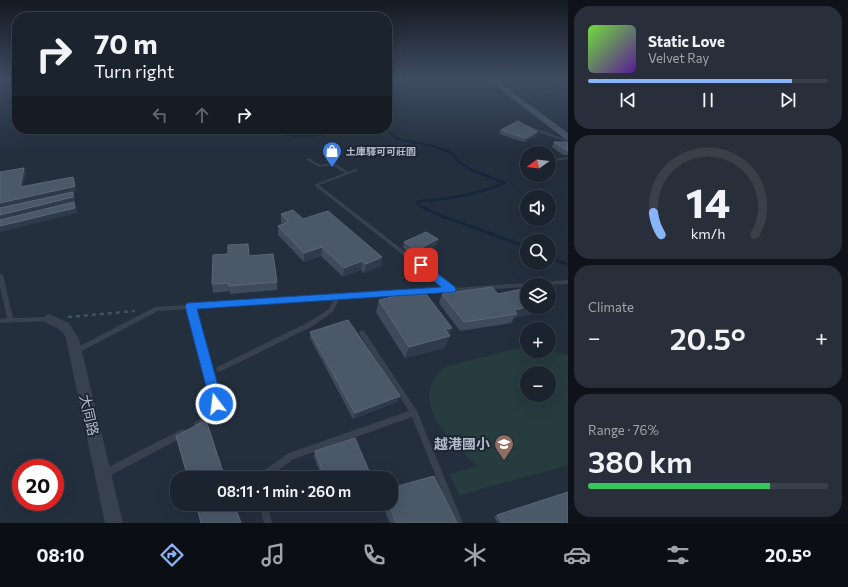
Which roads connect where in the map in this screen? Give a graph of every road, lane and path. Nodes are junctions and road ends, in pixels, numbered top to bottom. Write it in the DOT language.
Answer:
graph roads {
  1 [pos="522,102"];
  2 [pos="524,126"];
  3 [pos="568,137"];
  4 [pos="568,141"];
  5 [pos="568,158"];
  6 [pos="308,159"];
  7 [pos="556,160"];
  8 [pos="356,170"];
  9 [pos="347,173"];
  10 [pos="0,275"];
  11 [pos="568,282"];
  12 [pos="452,290"];
  13 [pos="337,298"];
  14 [pos="191,306"];
  15 [pos="157,309"];
  16 [pos="49,319"];
  17 [pos="10,320"];
  18 [pos="0,321"];
  19 [pos="362,333"];
  20 [pos="75,352"];
  21 [pos="219,369"];
  22 [pos="414,412"];
  23 [pos="270,471"];
  24 [pos="103,474"];
  25 [pos="265,511"];
  26 [pos="114,523"];
  27 [pos="268,523"];
  28 [pos="458,523"];
  1 -- 3 [label="street"];
  2 -- 4 [label="lane"];
  5 -- 7 [label="lane"];
  6 -- 9 [label="lane"];
  8 -- 9 [label="lane"];
  9 -- 12 [label="lane"];
  10 -- 17 [label="lane"];
  11 -- 12 [label="lane"];
  12 -- 13 [label="lane"];
  13 -- 14 [label="lane"];
  13 -- 21 [label="lane"];
  14 -- 15 [label="lane"];
  14 -- 24 [label="lane"];
  15 -- 16 [label="path"];
  15 -- 20 [label="lane"];
  16 -- 17 [label="lane"];
  16 -- 20 [label="street, 大同路"];
  17 -- 18 [label="lane"];
  19 -- 22 [label="lane"];
  20 -- 24 [label="street, 大同路"];
  22 -- 23 [label="lane"];
  22 -- 28 [label="lane"];
  24 -- 26 [label="street, 大同路"];
  25 -- 27 [label="lane"];
}
